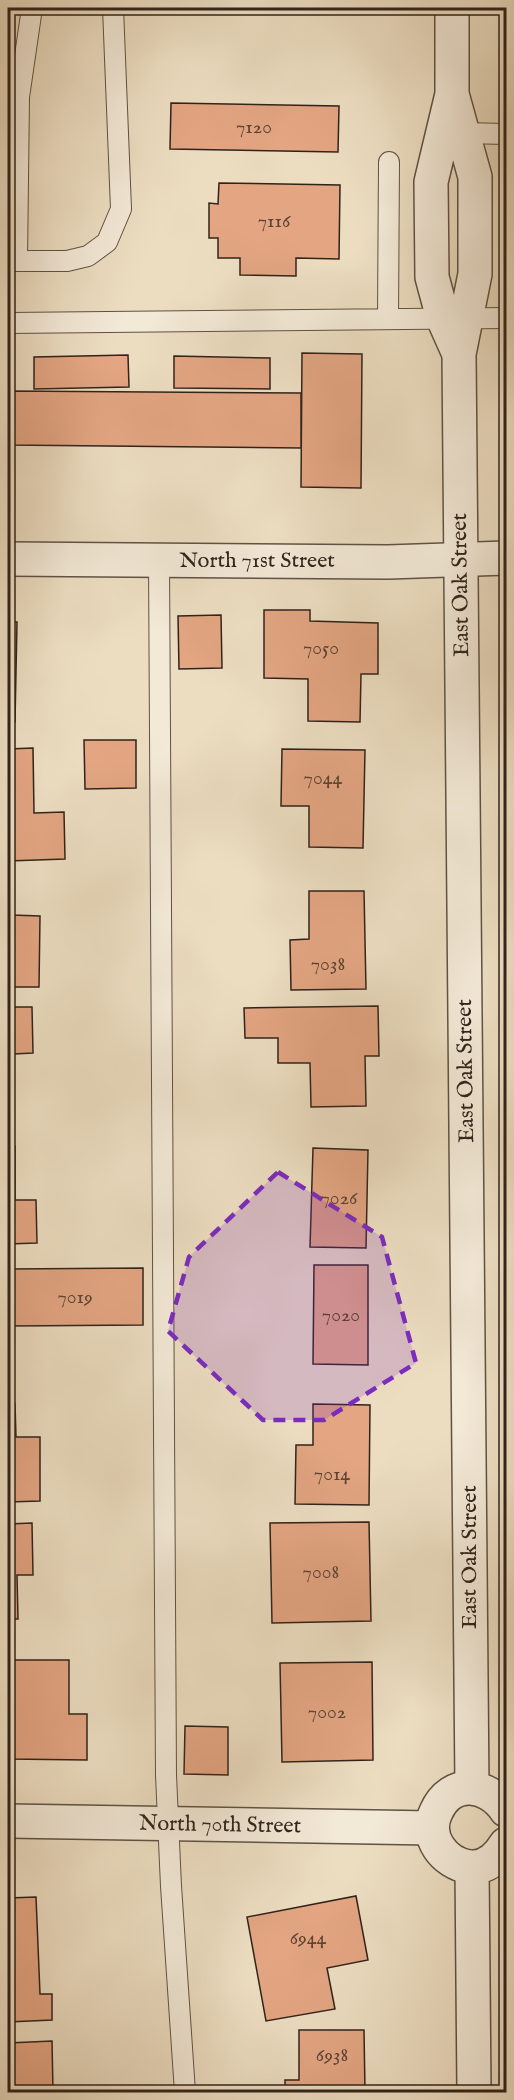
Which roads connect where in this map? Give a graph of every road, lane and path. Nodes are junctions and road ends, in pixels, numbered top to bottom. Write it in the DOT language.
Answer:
graph roads {
  1 [pos="32,8"];
  2 [pos="113,8"];
  3 [pos="452,8"];
  4 [pos="452,94"];
  5 [pos="13,97"];
  6 [pos="463,134"];
  7 [pos="507,134"];
  8 [pos="389,162"];
  9 [pos="12,261"];
  10 [pos="454,318"];
  11 [pos="507,318"];
  12 [pos="388,319"];
  13 [pos="8,323"];
  14 [pos="507,558"];
  15 [pos="8,559"];
  16 [pos="461,559"];
  17 [pos="159,560"];
  18 [pos="472,1788"];
  19 [pos="507,1810"];
  20 [pos="8,1821"];
  21 [pos="168,1825"];
  22 [pos="432,1828"];
  23 [pos="507,1844"];
  24 [pos="472,1867"];
  25 [pos="185,2092"];
  26 [pos="474,2092"];
  1 -- 5 [label="lane"];
  2 -- 9 [label="lane"];
  3 -- 4 [label="street, East Oak Street"];
  4 -- 6 [label="street, East Oak Street"];
  4 -- 10 [label="street, East Oak Street"];
  5 -- 9 [label="lane"];
  6 -- 7 [label="lane"];
  6 -- 10 [label="street, East Oak Street"];
  8 -- 12 [label="lane"];
  10 -- 11 [label="lane"];
  10 -- 12 [label="lane"];
  10 -- 16 [label="street, East Oak Street"];
  12 -- 13 [label="lane"];
  14 -- 16 [label="street, North 71st Street"];
  15 -- 17 [label="street, North 71st Street"];
  16 -- 17 [label="street, North 71st Street"];
  16 -- 18 [label="street, East Oak Street"];
  17 -- 21 [label="lane"];
  18 -- 19 [label="street"];
  18 -- 22 [label="street"];
  20 -- 21 [label="street, North 70th Street"];
  21 -- 22 [label="street, North 70th Street"];
  21 -- 25 [label="lane"];
  22 -- 24 [label="street"];
  23 -- 24 [label="street"];
  24 -- 26 [label="street"];
}
